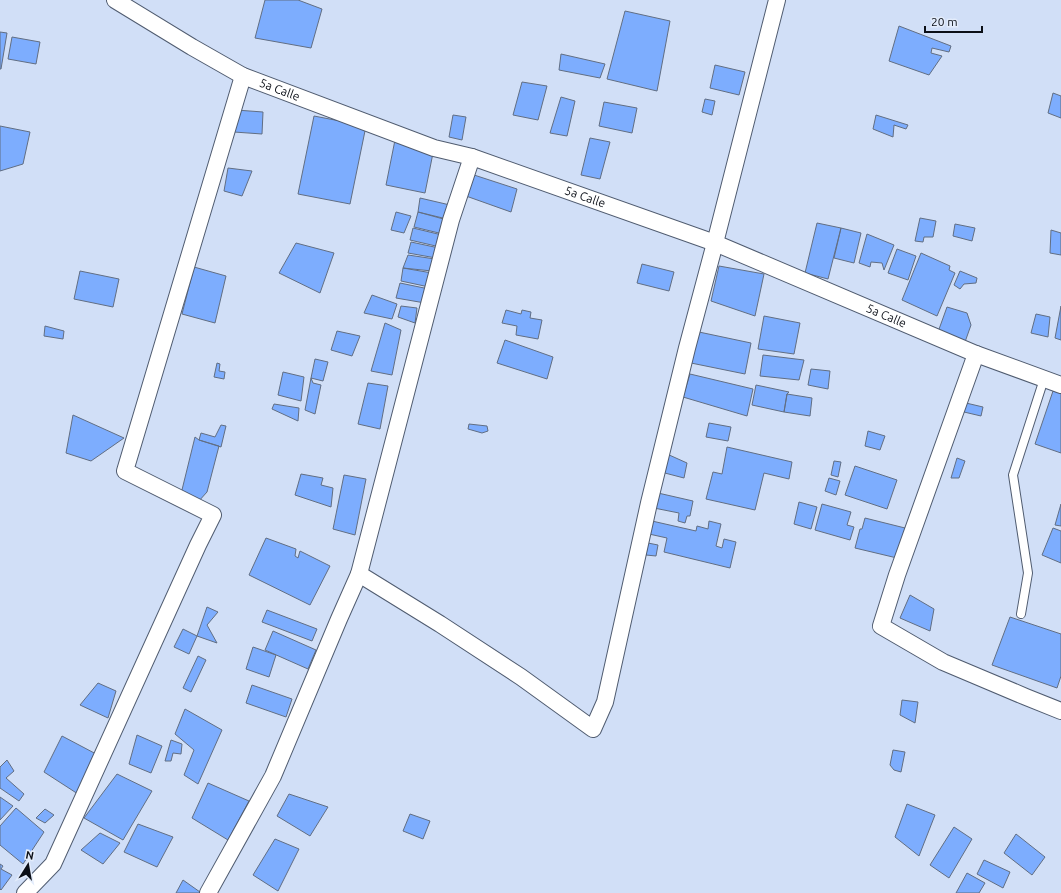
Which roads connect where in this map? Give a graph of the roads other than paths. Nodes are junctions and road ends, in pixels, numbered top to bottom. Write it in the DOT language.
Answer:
graph roads {
  1 [pos="116,0"];
  2 [pos="777,0"];
  3 [pos="243,76"];
  4 [pos="472,157"];
  5 [pos="715,243"];
  6 [pos="976,354"];
  7 [pos="1044,379"];
  8 [pos="1061,385"];
  9 [pos="359,574"];
  10 [pos="1021,614"];
  11 [pos="1061,711"];
  12 [pos="25,893"];
  13 [pos="208,893"];
  1 -- 3 [label="street, 5a Calle"];
  2 -- 5 [label="street"];
  3 -- 4 [label="street, 5a Calle"];
  3 -- 12 [label="street"];
  4 -- 5 [label="street, 5a Calle"];
  4 -- 9 [label="street"];
  5 -- 6 [label="street, 5a Calle"];
  5 -- 9 [label="street"];
  6 -- 7 [label="street, 5a Calle"];
  6 -- 11 [label="street"];
  7 -- 8 [label="street, 5a Calle"];
  7 -- 10 [label="lane"];
  9 -- 13 [label="street"];
}
